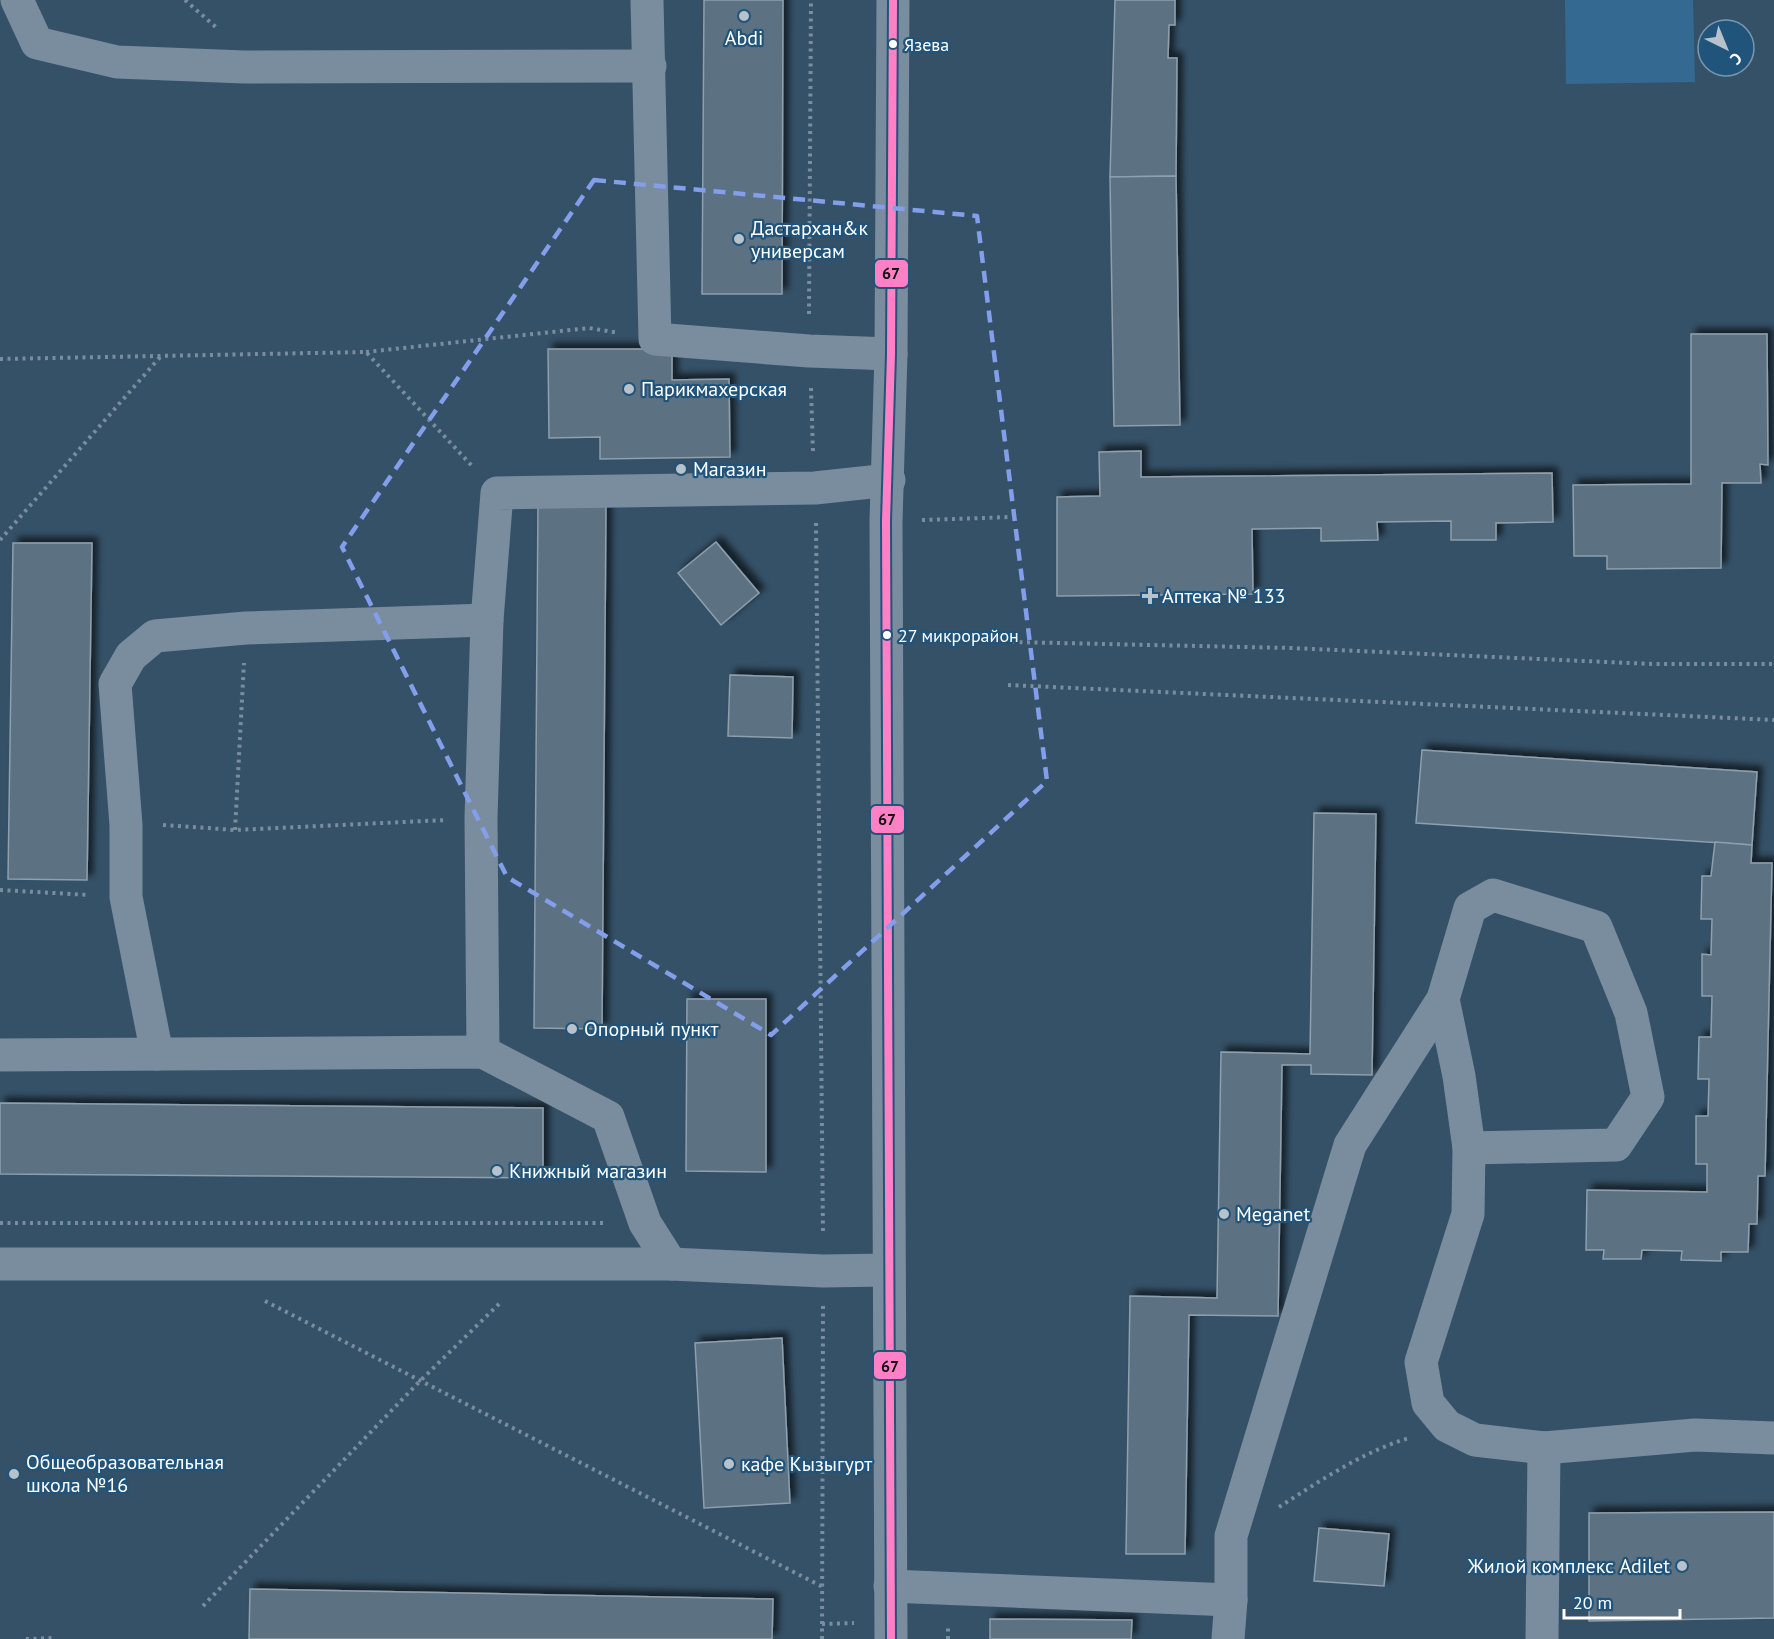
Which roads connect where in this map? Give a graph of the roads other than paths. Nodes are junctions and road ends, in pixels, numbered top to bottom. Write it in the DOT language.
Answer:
graph roads {
  1 [pos="17,0"];
  2 [pos="647,0"];
  3 [pos="893,0"];
  4 [pos="650,66"];
  5 [pos="891,354"];
  6 [pos="889,480"];
  7 [pos="487,620"];
  8 [pos="1443,999"];
  9 [pos="483,1052"];
  10 [pos="157,1054"];
  11 [pos="0,1055"];
  12 [pos="1469,1148"];
  13 [pos="0,1264"];
  14 [pos="671,1264"];
  15 [pos="888,1270"];
  16 [pos="1774,1438"];
  17 [pos="1544,1448"];
  18 [pos="890,1586"];
  19 [pos="1231,1600"];
  20 [pos="891,1639"];
  21 [pos="1227,1639"];
  22 [pos="1542,1639"];
  1 -- 4 [label="street"];
  2 -- 4 [label="street"];
  3 -- 5 [label="street"];
  4 -- 5 [label="street"];
  5 -- 6 [label="street"];
  6 -- 7 [label="street"];
  6 -- 15 [label="street"];
  7 -- 9 [label="street"];
  7 -- 10 [label="street"];
  8 -- 12 [label="street"];
  8 -- 12 [label="street"];
  8 -- 19 [label="street"];
  9 -- 10 [label="street"];
  9 -- 14 [label="street"];
  10 -- 11 [label="street"];
  12 -- 17 [label="street"];
  13 -- 14 [label="street"];
  14 -- 15 [label="street"];
  15 -- 18 [label="street"];
  16 -- 17 [label="street"];
  17 -- 22 [label="street"];
  18 -- 19 [label="street"];
  18 -- 20 [label="street"];
  19 -- 21 [label="street"];
}
